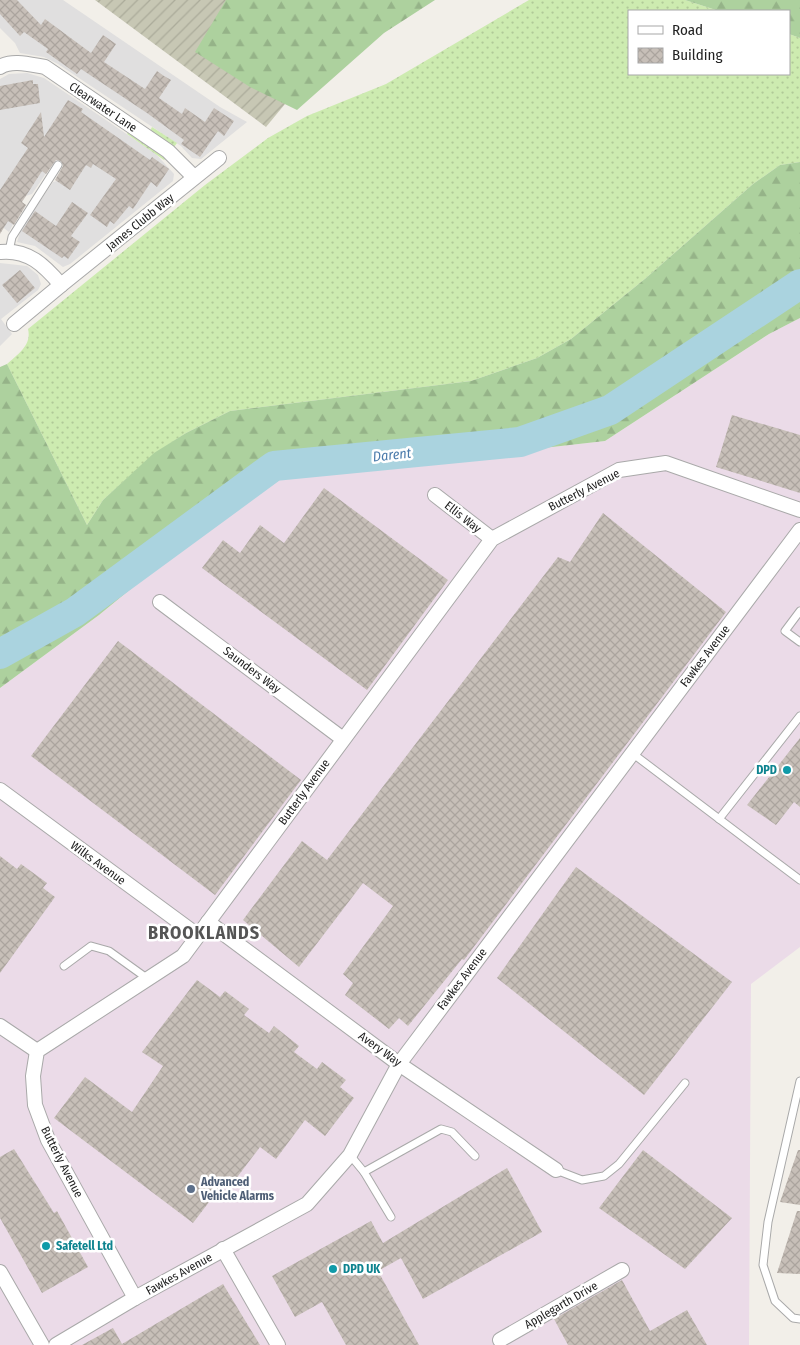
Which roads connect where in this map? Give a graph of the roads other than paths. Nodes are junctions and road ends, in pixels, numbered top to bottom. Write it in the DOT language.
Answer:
graph roads {
  1 [pos="1,64"];
  2 [pos="219,158"];
  3 [pos="58,164"];
  4 [pos="194,177"];
  5 [pos="5,252"];
  6 [pos="61,285"];
  7 [pos="14,324"];
  8 [pos="435,495"];
  9 [pos="800,510"];
  10 [pos="800,530"];
  11 [pos="492,539"];
  12 [pos="160,602"];
  13 [pos="800,610"];
  14 [pos="800,642"];
  15 [pos="800,716"];
  16 [pos="343,739"];
  17 [pos="632,753"];
  18 [pos="0,790"];
  19 [pos="719,819"];
  20 [pos="800,880"];
  21 [pos="208,922"];
  22 [pos="197,936"];
  23 [pos="64,966"];
  24 [pos="148,979"];
  25 [pos="0,1026"];
  26 [pos="37,1051"];
  27 [pos="399,1064"];
  28 [pos="800,1081"];
  29 [pos="685,1083"];
  30 [pos="350,1155"];
  31 [pos="475,1156"];
  32 [pos="556,1170"];
  33 [pos="364,1172"];
  34 [pos="391,1217"];
  35 [pos="223,1249"];
  36 [pos="622,1270"];
  37 [pos="0,1272"];
  38 [pos="135,1298"];
  39 [pos="800,1319"];
  40 [pos="498,1343"];
  41 [pos="42,1345"];
  42 [pos="56,1345"];
  43 [pos="278,1345"];
  1 -- 4 [label="street, Clearwater Lane"];
  2 -- 4 [label="street, James Clubb Way"];
  3 -- 5 [label="lane"];
  4 -- 6 [label="street, James Clubb Way"];
  5 -- 6 [label="street"];
  6 -- 7 [label="street, James Clubb Way"];
  8 -- 11 [label="street, Ellis Way"];
  9 -- 11 [label="street, Butterly Avenue"];
  10 -- 17 [label="street, Fawkes Avenue"];
  11 -- 16 [label="street, Butterly Avenue"];
  12 -- 16 [label="street, Saunders Way"];
  13 -- 14 [label="lane"];
  15 -- 19 [label="lane"];
  16 -- 21 [label="street, Butterly Avenue"];
  17 -- 19 [label="lane"];
  17 -- 27 [label="street, Fawkes Avenue"];
  18 -- 22 [label="street, Wilks Avenue"];
  19 -- 20 [label="lane"];
  21 -- 22 [label="street, Butterly Avenue"];
  21 -- 27 [label="street, Avery Way"];
  22 -- 24 [label="street, Butterly Avenue"];
  23 -- 24 [label="lane"];
  24 -- 26 [label="street, Butterly Avenue"];
  25 -- 26 [label="street"];
  26 -- 38 [label="street, Butterly Avenue"];
  27 -- 30 [label="street, Fawkes Avenue"];
  27 -- 32 [label="street, Avery Way"];
  28 -- 39 [label="lane"];
  29 -- 32 [label="lane"];
  30 -- 33 [label="lane"];
  30 -- 35 [label="street, Fawkes Avenue"];
  31 -- 33 [label="lane"];
  33 -- 34 [label="lane"];
  35 -- 38 [label="street, Fawkes Avenue"];
  35 -- 43 [label="street"];
  36 -- 40 [label="street, Applegarth Drive"];
  37 -- 41 [label="street"];
  38 -- 42 [label="street, Fawkes Avenue"];
}
